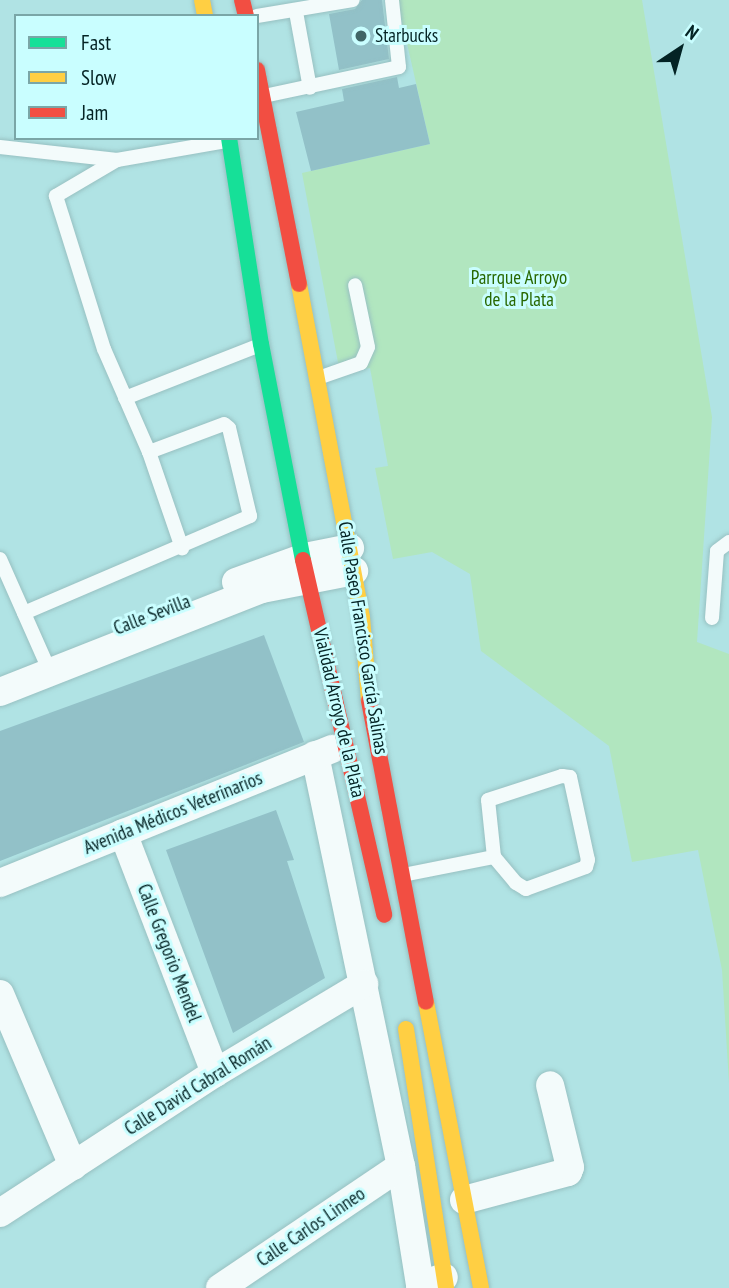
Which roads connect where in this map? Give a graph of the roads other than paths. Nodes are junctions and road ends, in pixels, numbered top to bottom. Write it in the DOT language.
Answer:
graph roads {
  1 [pos="353,0"];
  2 [pos="392,0"];
  3 [pos="296,12"];
  4 [pos="259,16"];
  5 [pos="259,79"];
  6 [pos="310,88"];
  7 [pos="263,96"];
  8 [pos="263,131"];
  9 [pos="227,140"];
  10 [pos="232,140"];
  11 [pos="0,147"];
  12 [pos="117,160"];
  13 [pos="355,285"];
  14 [pos="261,344"];
  15 [pos="319,378"];
  16 [pos="125,397"];
  17 [pos="149,452"];
  18 [pos="729,542"];
  19 [pos="182,548"];
  20 [pos="0,559"];
  21 [pos="352,559"];
  22 [pos="307,570"];
  23 [pos="23,613"];
  24 [pos="712,618"];
  25 [pos="47,664"];
  26 [pos="0,677"];
  27 [pos="0,692"];
  28 [pos="376,734"];
  29 [pos="347,743"];
  30 [pos="315,755"];
  31 [pos="123,833"];
  32 [pos="494,857"];
  33 [pos="402,875"];
  34 [pos="377,879"];
  35 [pos="0,883"];
  36 [pos="388,934"];
  37 [pos="363,984"];
  38 [pos="0,994"];
  39 [pos="404,1016"];
  40 [pos="215,1073"];
  41 [pos="550,1085"];
  42 [pos="73,1166"];
  43 [pos="401,1166"];
  44 [pos="464,1199"];
  45 [pos="0,1213"];
  46 [pos="431,1284"];
  47 [pos="220,1288"];
  48 [pos="481,1288"];
  1 -- 3 [label="lane"];
  2 -- 6 [label="lane"];
  3 -- 4 [label="lane"];
  3 -- 6 [label="lane"];
  5 -- 7 [label="main road, Calle Paseo Francisco García Salinas"];
  6 -- 7 [label="lane"];
  7 -- 8 [label="main road, Calle Paseo Francisco García Salinas"];
  8 -- 15 [label="main road, Calle Paseo Francisco García Salinas"];
  9 -- 12 [label="lane"];
  10 -- 14 [label="main road, Vialidad Arroyo de la Plata"];
  11 -- 12 [label="lane"];
  12 -- 16 [label="lane"];
  13 -- 15 [label="lane"];
  14 -- 16 [label="lane"];
  14 -- 22 [label="main road, Vialidad Arroyo de la Plata"];
  15 -- 21 [label="main road, Calle Paseo Francisco García Salinas"];
  16 -- 17 [label="lane"];
  17 -- 19 [label="lane"];
  17 -- 19 [label="lane"];
  18 -- 24 [label="lane"];
  19 -- 23 [label="lane"];
  20 -- 23 [label="lane"];
  21 -- 22 [label="street, Calle Sevilla"];
  21 -- 28 [label="main road, Calle Paseo Francisco García Salinas"];
  22 -- 25 [label="street, Calle Sevilla"];
  22 -- 29 [label="main road, Vialidad Arroyo de la Plata"];
  23 -- 25 [label="lane"];
  25 -- 26 [label="street, Calle Sevilla"];
  25 -- 27 [label="street, Calle Sevilla"];
  28 -- 29 [label="street, Avenida Médicos Veterinarios"];
  28 -- 33 [label="main road, Calle Paseo Francisco García Salinas"];
  29 -- 30 [label="street, Avenida Médicos Veterinarios"];
  29 -- 34 [label="main road, Vialidad Arroyo de la Plata"];
  30 -- 31 [label="street, Avenida Médicos Veterinarios"];
  30 -- 37 [label="street"];
  31 -- 35 [label="street, Avenida Médicos Veterinarios"];
  31 -- 40 [label="street, Calle Gregorio Mendel"];
  32 -- 32 [label="lane"];
  32 -- 33 [label="lane"];
  33 -- 34 [label="lane"];
  33 -- 44 [label="main road, Calle Paseo Francisco García Salinas"];
  34 -- 36 [label="main road, Vialidad Arroyo de la Plata"];
  37 -- 40 [label="street, Calle David Cabral Román"];
  37 -- 43 [label="street"];
  38 -- 42 [label="street"];
  39 -- 46 [label="main road"];
  40 -- 42 [label="street, Calle David Cabral Román"];
  41 -- 44 [label="street"];
  42 -- 45 [label="street, Calle David Cabral Román"];
  43 -- 46 [label="street"];
  43 -- 47 [label="street, Calle Carlos Linneo"];
  44 -- 48 [label="main road, Calle Paseo Francisco García Salinas"];
}
